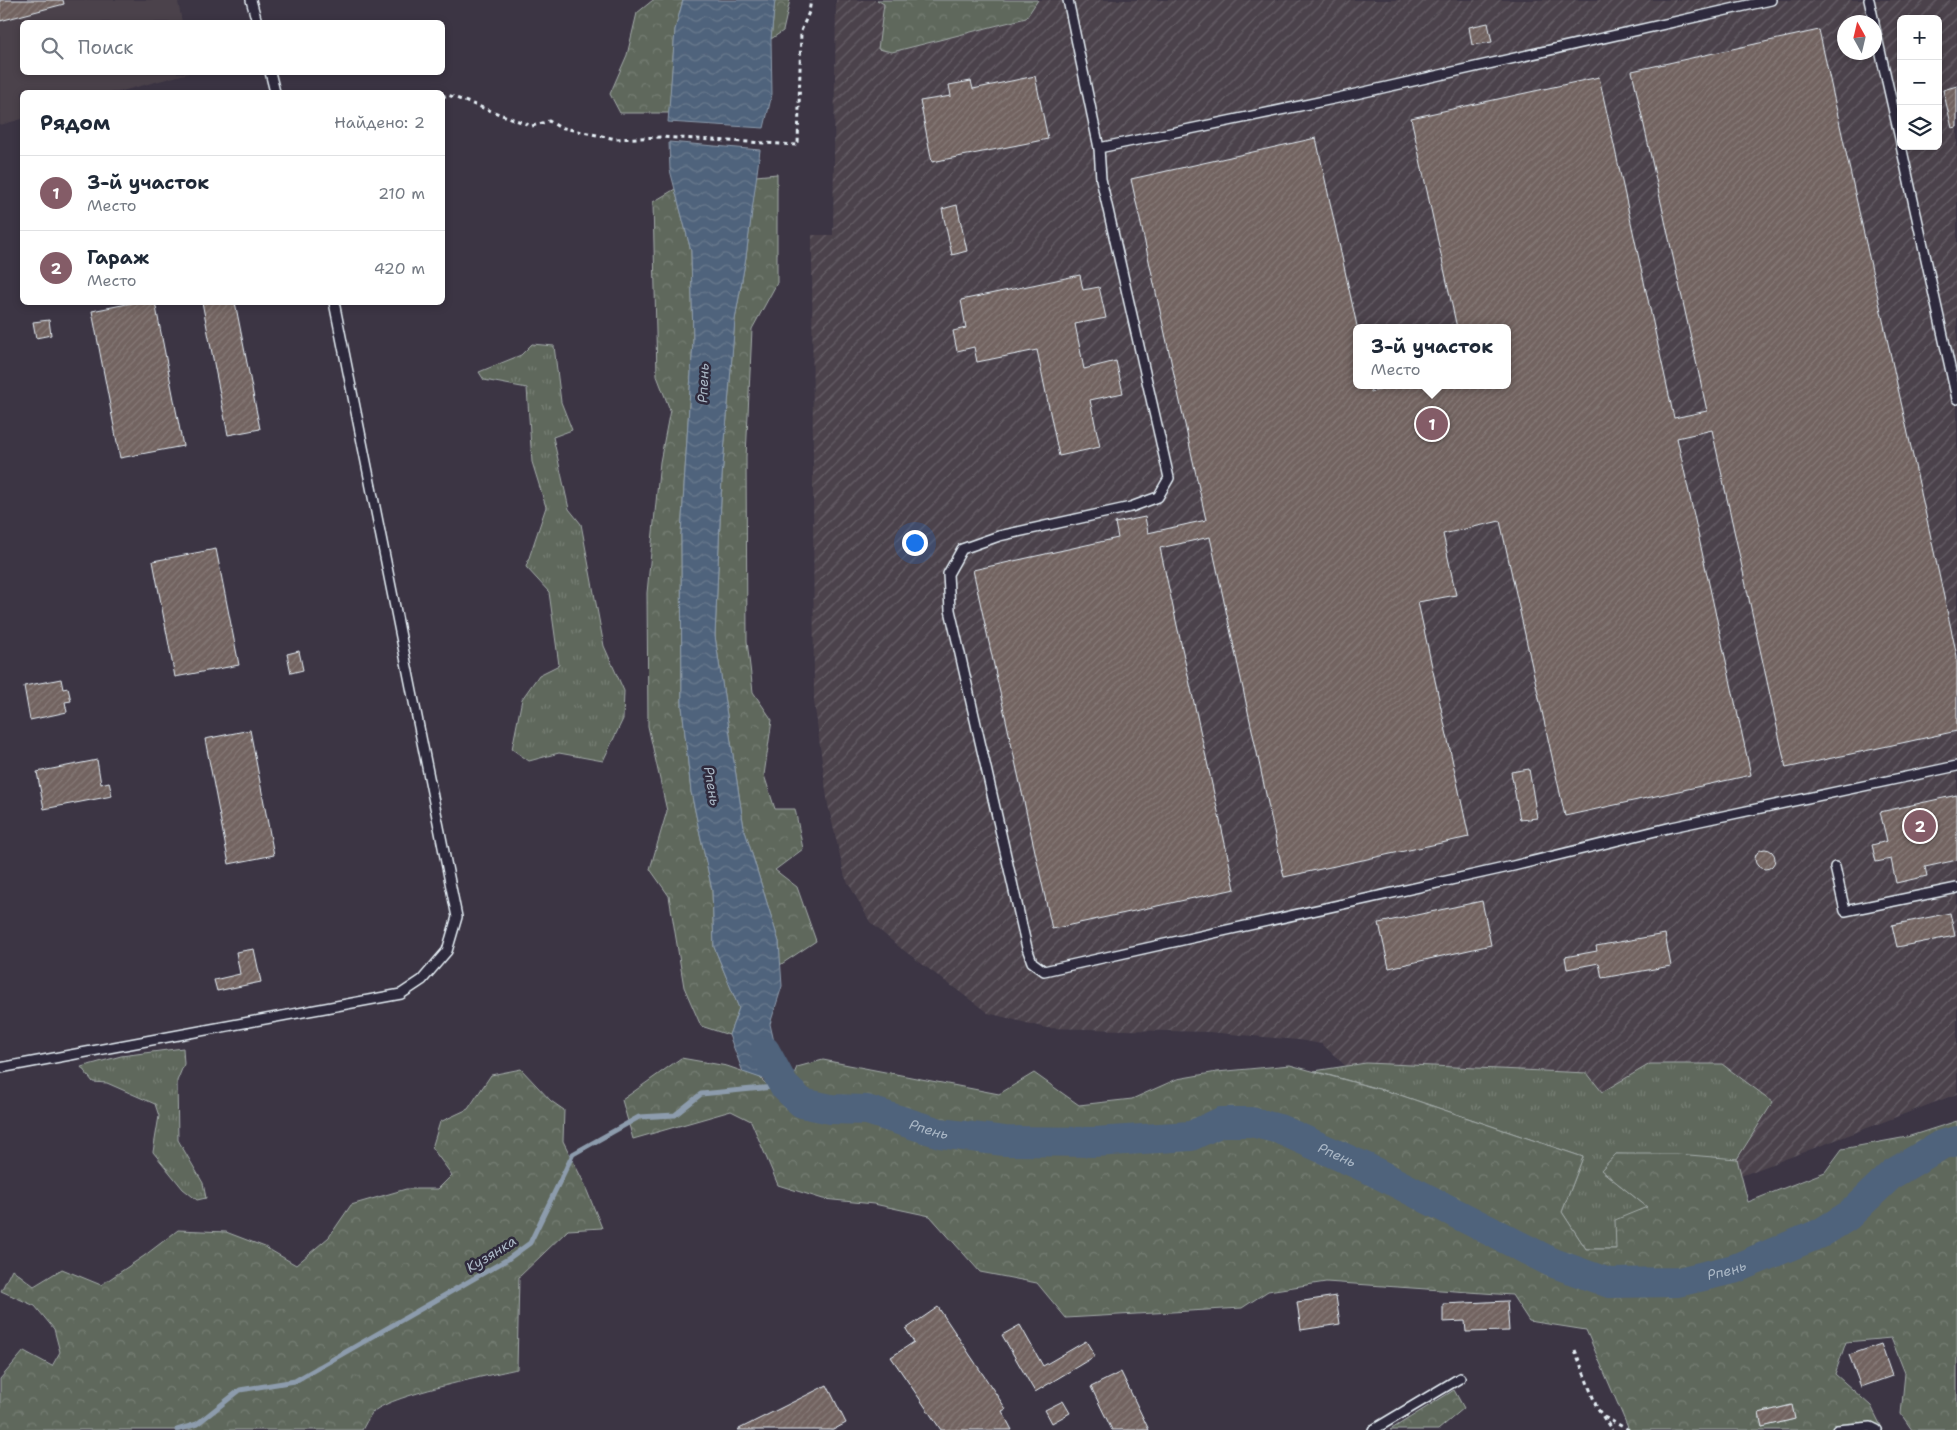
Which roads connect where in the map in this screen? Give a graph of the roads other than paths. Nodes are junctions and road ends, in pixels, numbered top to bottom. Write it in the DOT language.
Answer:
graph roads {
  1 [pos="251,0"];
  2 [pos="1068,0"];
  3 [pos="1771,0"];
  4 [pos="1869,0"];
  5 [pos="1872,15"];
  6 [pos="256,20"];
  7 [pos="1882,59"];
  8 [pos="271,75"];
  9 [pos="274,90"];
  10 [pos="1897,127"];
  11 [pos="1099,148"];
  12 [pos="1902,150"];
  13 [pos="335,305"];
  14 [pos="1957,399"];
  15 [pos="1957,766"];
  16 [pos="1835,867"];
  17 [pos="1957,888"];
  18 [pos="0,1068"];
  19 [pos="1460,1378"];
  20 [pos="1372,1430"];
  21 [pos="1837,1430"];
  22 [pos="1878,1430"];
  1 -- 6 [label="lane"];
  2 -- 11 [label="lane"];
  3 -- 11 [label="lane"];
  4 -- 5 [label="lane"];
  7 -- 10 [label="lane"];
  8 -- 9 [label="lane"];
  11 -- 15 [label="lane"];
  12 -- 14 [label="lane"];
  13 -- 18 [label="lane"];
  16 -- 17 [label="lane"];
  19 -- 20 [label="lane"];
  21 -- 22 [label="lane"];
}
